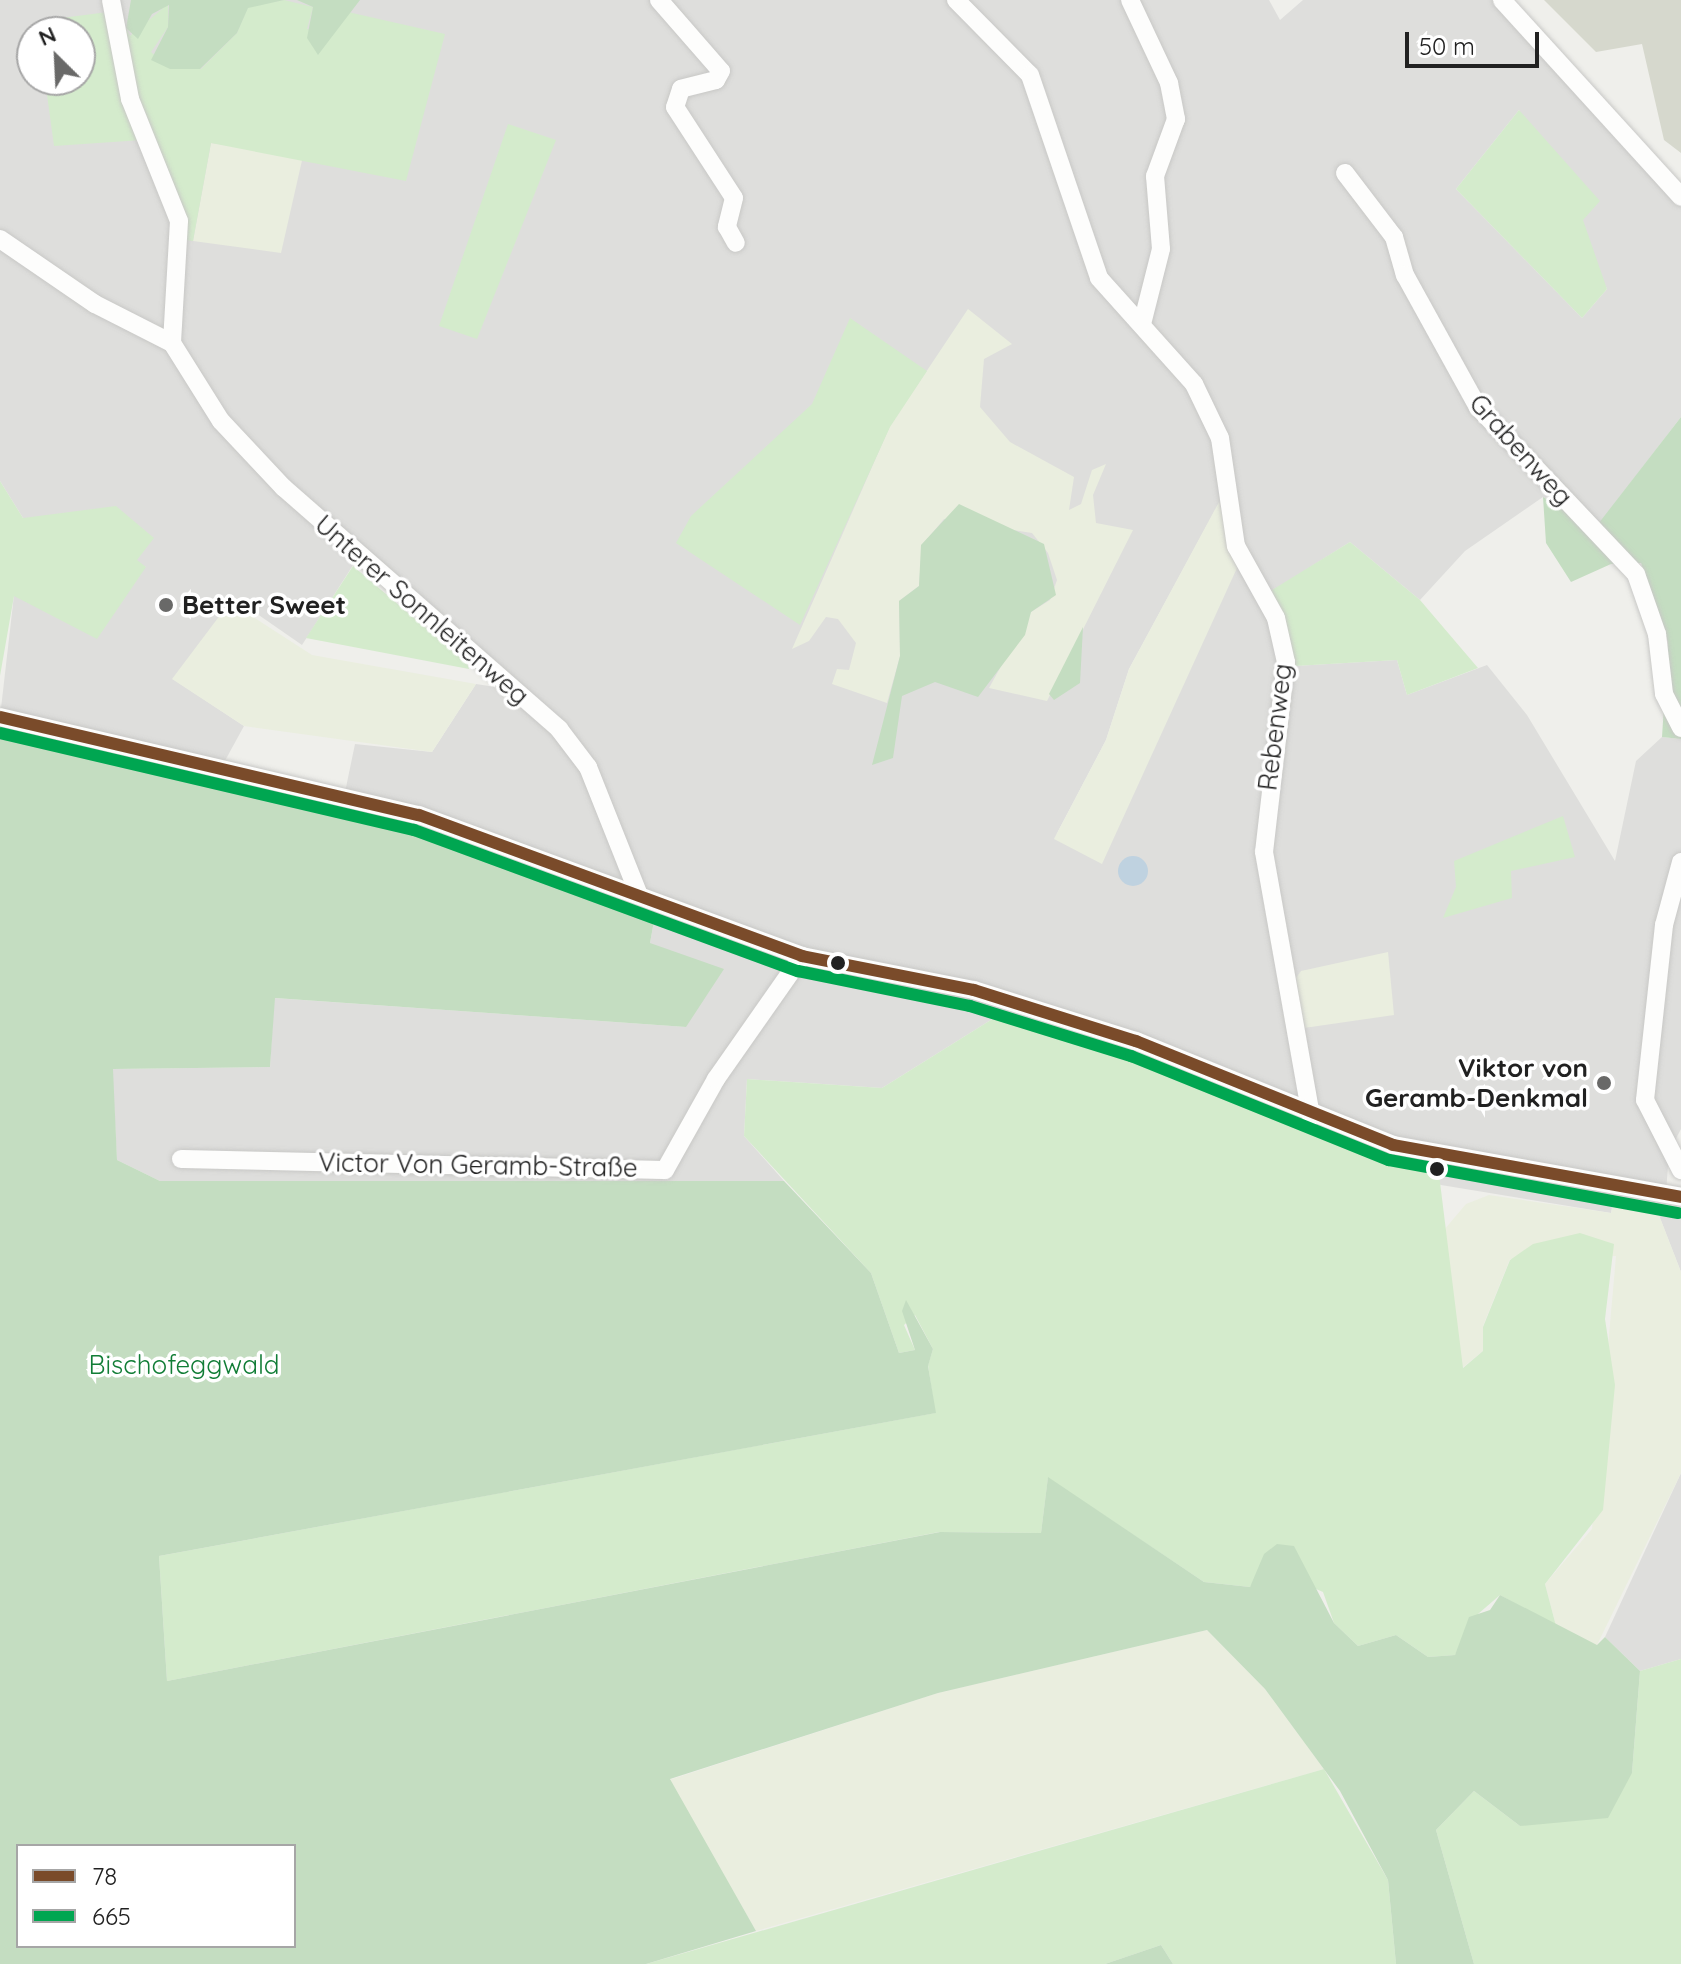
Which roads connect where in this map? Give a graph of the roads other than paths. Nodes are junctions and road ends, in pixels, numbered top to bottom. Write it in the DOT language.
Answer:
graph roads {
  1 [pos="111,0"];
  2 [pos="659,0"];
  3 [pos="956,0"];
  4 [pos="1130,0"];
  5 [pos="1502,0"];
  6 [pos="1345,173"];
  7 [pos="1681,197"];
  8 [pos="0,239"];
  9 [pos="736,243"];
  10 [pos="1142,324"];
  11 [pos="172,343"];
  12 [pos="0,717"];
  13 [pos="1681,728"];
  14 [pos="1681,862"];
  15 [pos="639,895"];
  16 [pos="802,956"];
  17 [pos="1311,1117"];
  18 [pos="181,1159"];
  19 [pos="1681,1170"];
  20 [pos="1681,1197"];
  1 -- 11 [label="street"];
  2 -- 9 [label="street"];
  3 -- 10 [label="street, Rebenweg"];
  4 -- 10 [label="street"];
  5 -- 7 [label="street"];
  6 -- 13 [label="street, Grabenweg"];
  8 -- 11 [label="street"];
  10 -- 17 [label="street, Rebenweg"];
  11 -- 15 [label="street, Unterer Sonnleitenweg"];
  12 -- 15 [label="street"];
  14 -- 19 [label="street"];
  15 -- 16 [label="street"];
  16 -- 17 [label="street"];
  16 -- 18 [label="street, Victor Von Geramb-Straße"];
  17 -- 20 [label="street"];
}
